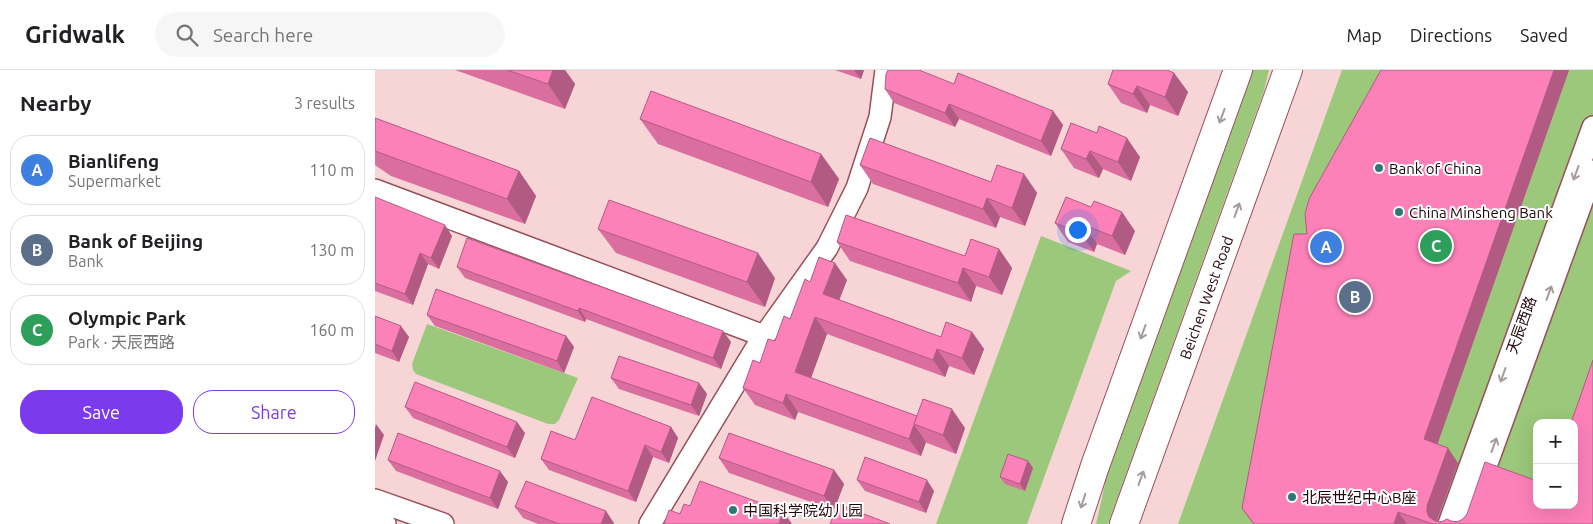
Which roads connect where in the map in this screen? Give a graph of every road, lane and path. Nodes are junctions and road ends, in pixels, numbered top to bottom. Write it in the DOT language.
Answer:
graph roads {
  1 [pos="886,70"];
  2 [pos="1238,70"];
  3 [pos="1288,70"];
  4 [pos="1593,127"];
  5 [pos="1593,171"];
  6 [pos="375,190"];
  7 [pos="764,336"];
  8 [pos="375,500"];
  9 [pos="375,511"];
  10 [pos="375,520"];
  11 [pos="385,524"];
  12 [pos="410,524"];
  13 [pos="443,524"];
  14 [pos="650,524"];
  15 [pos="1076,524"];
  16 [pos="1124,524"];
  17 [pos="1449,524"];
  18 [pos="1465,524"];
  1 -- 7 [label="street"];
  2 -- 15 [label="main road, one-way"];
  16 -- 3 [label="main road, Beichen West Road, one-way"];
  4 -- 17 [label="street, 天辰西路, one-way"];
  18 -- 5 [label="street, 天辰西路, one-way"];
  6 -- 7 [label="street"];
  7 -- 14 [label="street"];
  8 -- 13 [label="street"];
  9 -- 12 [label="street"];
  10 -- 11 [label="street"];
}
